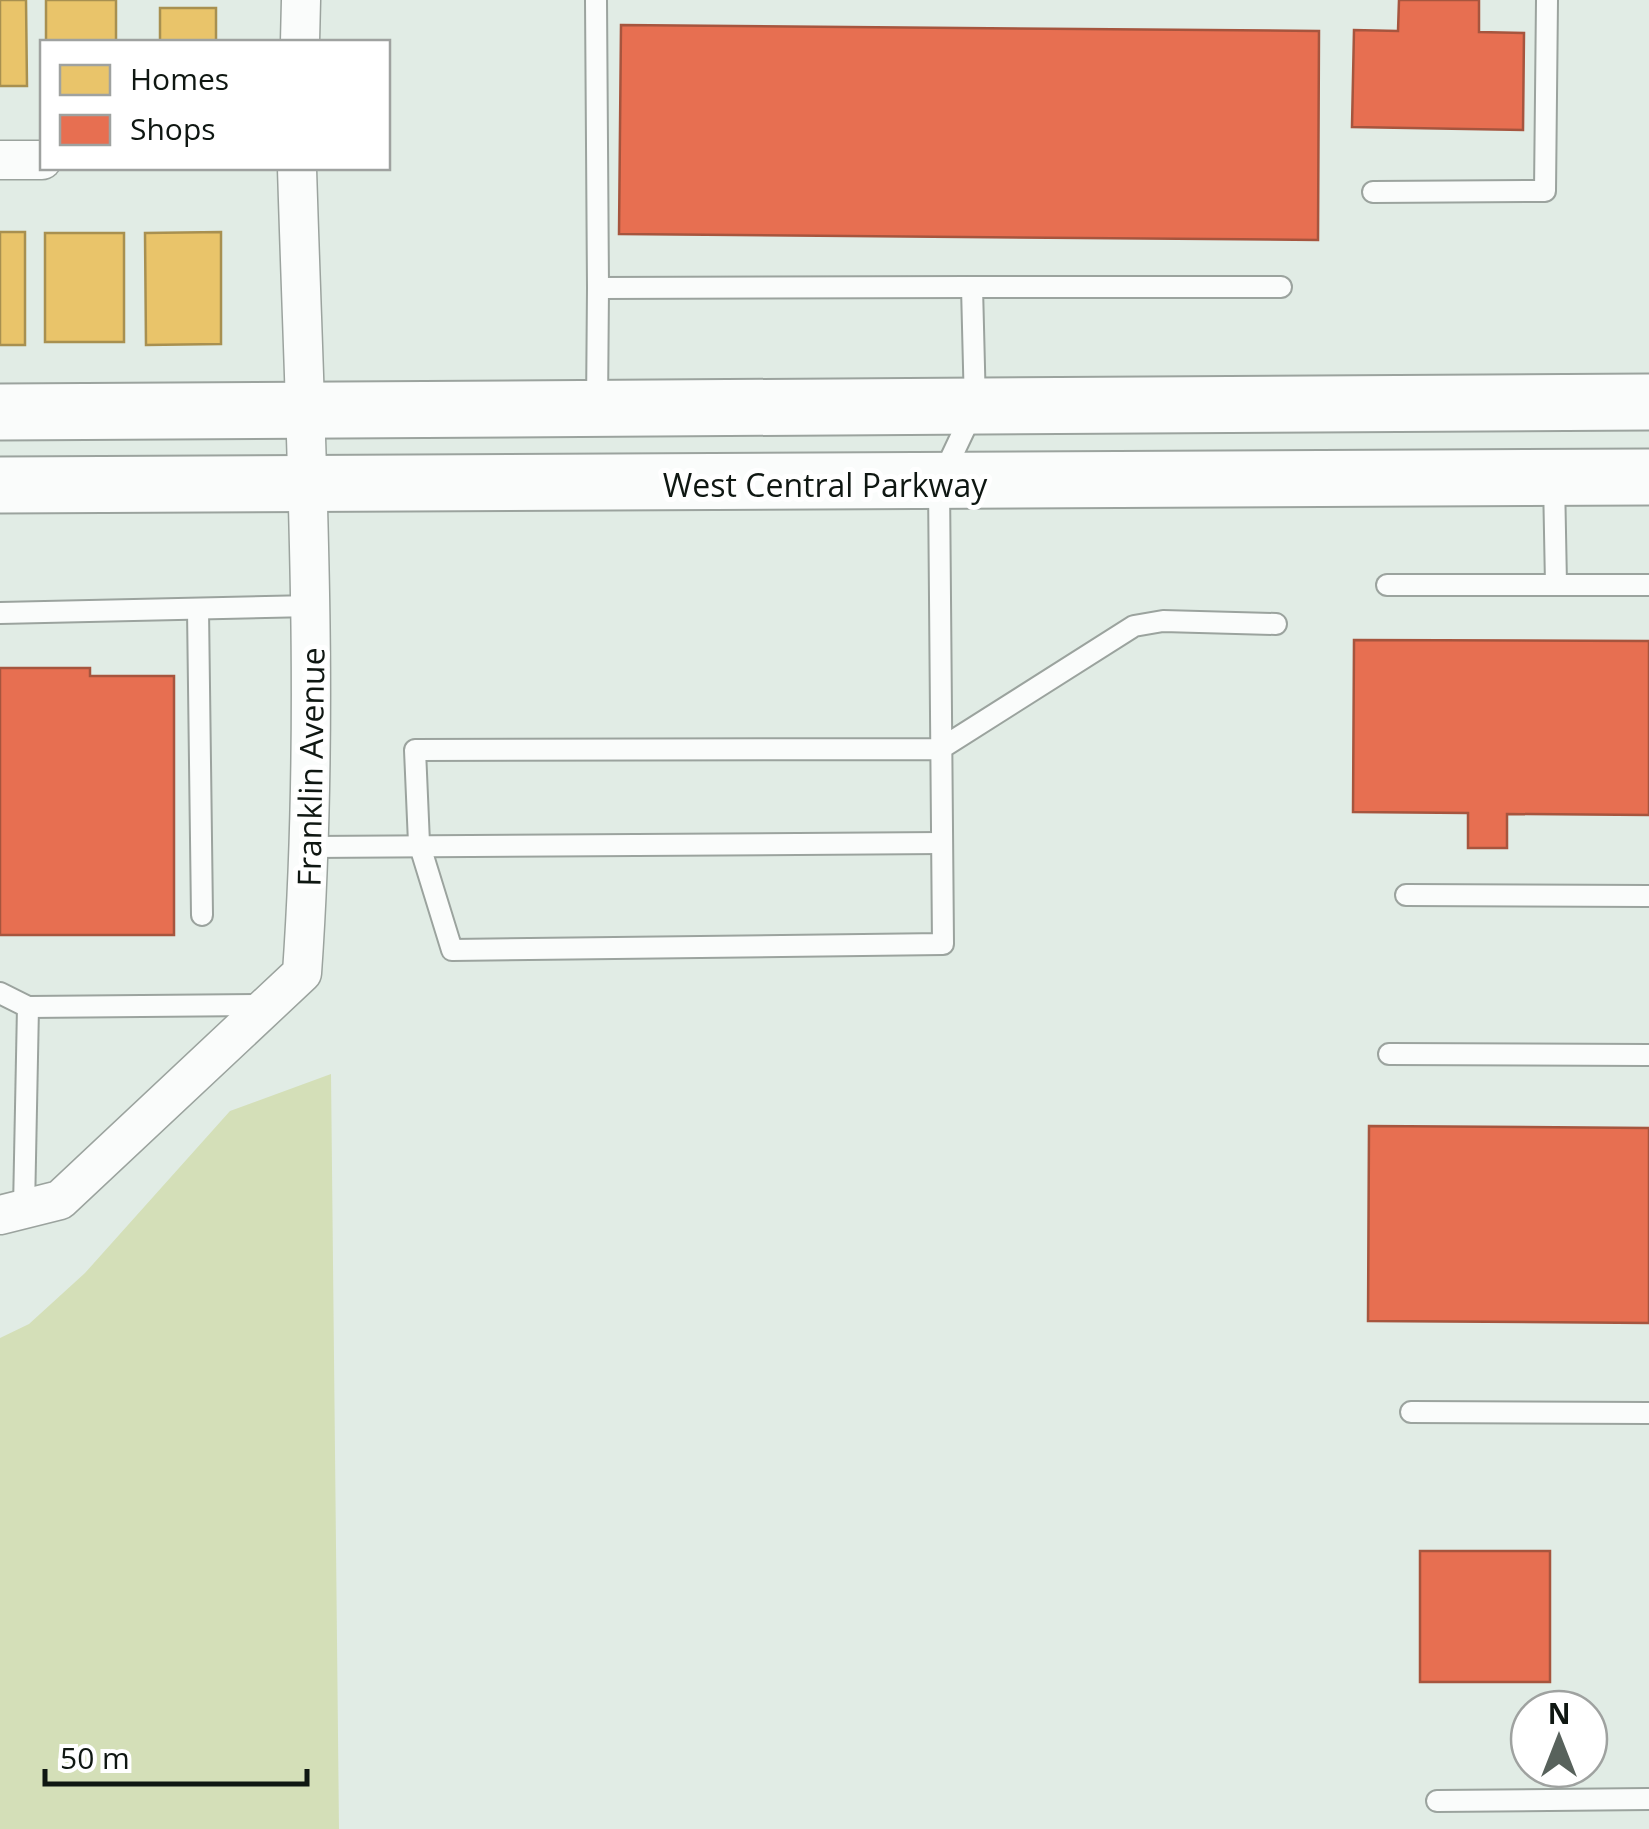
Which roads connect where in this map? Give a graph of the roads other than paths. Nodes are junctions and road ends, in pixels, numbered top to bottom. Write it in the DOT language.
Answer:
graph roads {
  1 [pos="301,0"];
  2 [pos="596,0"];
  3 [pos="1547,0"];
  4 [pos="300,40"];
  5 [pos="0,160"];
  6 [pos="40,160"];
  7 [pos="297,170"];
  8 [pos="1373,192"];
  9 [pos="972,287"];
  10 [pos="1281,287"];
  11 [pos="598,288"];
  12 [pos="1649,402"];
  13 [pos="1553,403"];
  14 [pos="975,407"];
  15 [pos="597,410"];
  16 [pos="0,412"];
  17 [pos="304,412"];
  18 [pos="1649,477"];
  19 [pos="1554,478"];
  20 [pos="939,483"];
  21 [pos="0,485"];
  22 [pos="306,487"];
  23 [pos="1556,584"];
  24 [pos="1387,585"];
  25 [pos="1649,585"];
  26 [pos="312,606"];
  27 [pos="198,610"];
  28 [pos="0,612"];
  29 [pos="1276,624"];
  30 [pos="940,750"];
  31 [pos="419,843"];
  32 [pos="942,843"];
  33 [pos="311,847"];
  34 [pos="1406,896"];
  35 [pos="1649,896"];
  36 [pos="202,914"];
  37 [pos="0,993"];
  38 [pos="264,1005"];
  39 [pos="28,1007"];
  40 [pos="1389,1054"];
  41 [pos="1649,1055"];
  42 [pos="12,1212"];
  43 [pos="1411,1412"];
  44 [pos="1649,1413"];
  45 [pos="1649,1800"];
  46 [pos="1437,1801"];
  1 -- 4 [label="street"];
  2 -- 11 [label="lane"];
  3 -- 8 [label="lane"];
  5 -- 6 [label="street"];
  7 -- 17 [label="street, Franklin Avenue"];
  9 -- 10 [label="lane"];
  9 -- 11 [label="lane"];
  9 -- 14 [label="lane"];
  11 -- 15 [label="lane"];
  12 -- 13 [label="main road"];
  13 -- 14 [label="main road"];
  13 -- 19 [label="main road"];
  14 -- 15 [label="main road"];
  14 -- 20 [label="lane"];
  15 -- 17 [label="main road"];
  16 -- 17 [label="main road"];
  17 -- 22 [label="street, Franklin Avenue"];
  18 -- 19 [label="main road, West Central Parkway"];
  19 -- 20 [label="main road, West Central Parkway"];
  19 -- 23 [label="lane"];
  20 -- 22 [label="main road, West Central Parkway"];
  20 -- 30 [label="lane"];
  21 -- 22 [label="main road, West Central Parkway"];
  22 -- 26 [label="street, Franklin Avenue"];
  23 -- 24 [label="lane"];
  23 -- 25 [label="lane"];
  26 -- 27 [label="lane"];
  26 -- 33 [label="street, Franklin Avenue"];
  27 -- 28 [label="lane"];
  27 -- 36 [label="lane"];
  29 -- 30 [label="lane"];
  30 -- 31 [label="lane"];
  30 -- 32 [label="lane"];
  31 -- 32 [label="lane"];
  31 -- 32 [label="lane"];
  31 -- 33 [label="lane"];
  33 -- 38 [label="street, Franklin Avenue"];
  34 -- 35 [label="lane"];
  37 -- 39 [label="lane"];
  38 -- 39 [label="lane"];
  38 -- 42 [label="street, Franklin Avenue"];
  39 -- 42 [label="lane"];
  40 -- 41 [label="lane"];
  43 -- 44 [label="lane"];
  45 -- 46 [label="lane"];
}
